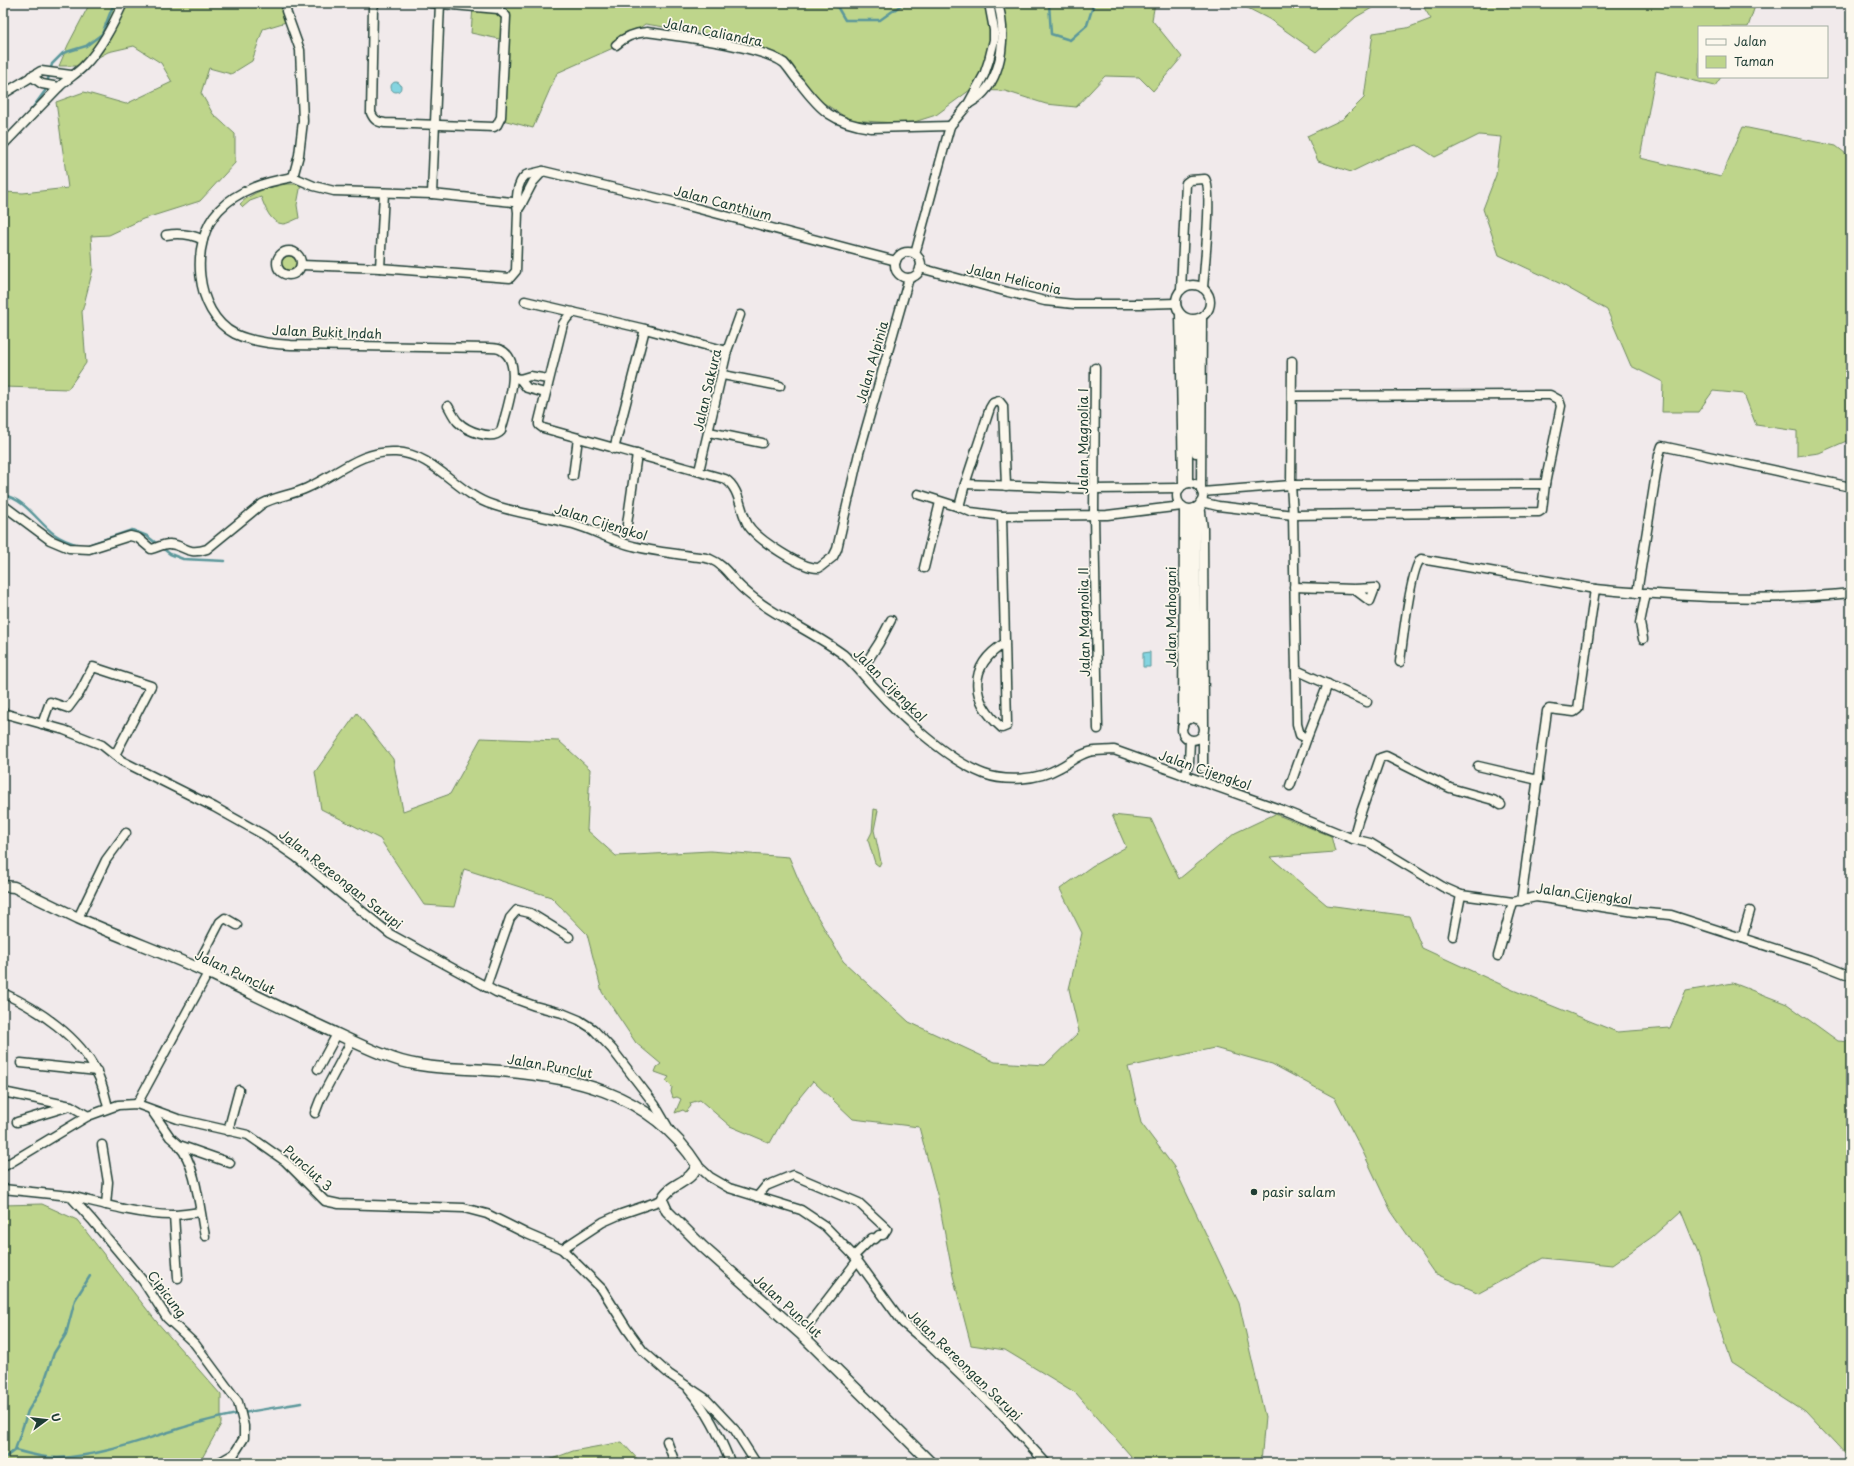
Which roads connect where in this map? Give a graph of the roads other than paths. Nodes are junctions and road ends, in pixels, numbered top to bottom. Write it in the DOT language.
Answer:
graph roads {
  1 [pos="123,3"];
  2 [pos="288,3"];
  3 [pos="375,3"];
  4 [pos="430,3"];
  5 [pos="989,3"];
  6 [pos="998,3"];
  7 [pos="440,4"];
  8 [pos="616,45"];
  9 [pos="71,75"];
  10 [pos="31,76"];
  11 [pos="55,86"];
  12 [pos="3,94"];
  13 [pos="967,106"];
  14 [pos="435,125"];
  15 [pos="950,126"];
  16 [pos="3,145"];
  17 [pos="293,177"];
  18 [pos="384,193"];
  19 [pos="432,194"];
  20 [pos="520,203"];
  21 [pos="166,235"];
  22 [pos="203,240"];
  23 [pos="915,254"];
  24 [pos="896,261"];
  25 [pos="301,265"];
  26 [pos="380,268"];
  27 [pos="920,268"];
  28 [pos="909,278"];
  29 [pos="1203,288"];
  30 [pos="1181,290"];
  31 [pos="524,301"];
  32 [pos="1176,303"];
  33 [pos="573,312"];
  34 [pos="1180,314"];
  35 [pos="740,315"];
  36 [pos="1195,318"];
  37 [pos="645,329"];
  38 [pos="727,352"];
  39 [pos="1292,361"];
  40 [pos="1095,368"];
  41 [pos="723,375"];
  42 [pos="517,379"];
  43 [pos="548,380"];
  44 [pos="780,386"];
  45 [pos="545,393"];
  46 [pos="1292,396"];
  47 [pos="448,406"];
  48 [pos="709,432"];
  49 [pos="578,438"];
  50 [pos="762,443"];
  51 [pos="614,449"];
  52 [pos="637,454"];
  53 [pos="699,472"];
  54 [pos="573,476"];
  55 [pos="965,484"];
  56 [pos="1545,484"];
  57 [pos="1291,485"];
  58 [pos="1006,486"];
  59 [pos="1851,486"];
  60 [pos="1192,487"];
  61 [pos="1095,489"];
  62 [pos="918,494"];
  63 [pos="940,502"];
  64 [pos="3,505"];
  65 [pos="1192,506"];
  66 [pos="959,507"];
  67 [pos="1293,514"];
  68 [pos="1094,515"];
  69 [pos="1002,516"];
  70 [pos="627,524"];
  71 [pos="924,568"];
  72 [pos="1294,587"];
  73 [pos="1354,589"];
  74 [pos="1595,589"];
  75 [pos="1642,593"];
  76 [pos="1851,593"];
  77 [pos="891,620"];
  78 [pos="1643,639"];
  79 [pos="1005,643"];
  80 [pos="1400,662"];
  81 [pos="1296,670"];
  82 [pos="861,671"];
  83 [pos="1328,684"];
  84 [pos="1367,702"];
  85 [pos="3,713"];
  86 [pos="1193,719"];
  87 [pos="42,724"];
  88 [pos="1183,726"];
  89 [pos="1098,729"];
  90 [pos="1203,731"];
  91 [pos="1307,738"];
  92 [pos="1190,740"];
  93 [pos="115,755"];
  94 [pos="1478,766"];
  95 [pos="1203,767"];
  96 [pos="1185,776"];
  97 [pos="1538,780"];
  98 [pos="1290,786"];
  99 [pos="1501,804"];
  100 [pos="126,833"];
  101 [pos="1353,839"];
  102 [pos="3,886"];
  103 [pos="1461,895"];
  104 [pos="1517,902"];
  105 [pos="1750,911"];
  106 [pos="78,918"];
  107 [pos="237,925"];
  108 [pos="1453,936"];
  109 [pos="569,937"];
  110 [pos="1742,938"];
  111 [pos="1498,956"];
  112 [pos="196,968"];
  113 [pos="208,973"];
  114 [pos="1851,976"];
  115 [pos="486,986"];
  116 [pos="3,993"];
  117 [pos="337,1034"];
  118 [pos="351,1042"];
  119 [pos="21,1063"];
  120 [pos="318,1069"];
  121 [pos="97,1071"];
  122 [pos="239,1090"];
  123 [pos="3,1092"];
  124 [pos="137,1104"];
  125 [pos="71,1106"];
  126 [pos="108,1108"];
  127 [pos="152,1111"];
  128 [pos="315,1113"];
  129 [pos="88,1116"];
  130 [pos="17,1122"];
  131 [pos="228,1131"];
  132 [pos="670,1131"];
  133 [pos="102,1145"];
  134 [pos="179,1145"];
  135 [pos="230,1163"];
  136 [pos="697,1165"];
  137 [pos="3,1167"];
  138 [pos="3,1189"];
  139 [pos="70,1196"];
  140 [pos="756,1197"];
  141 [pos="662,1200"];
  142 [pos="106,1205"];
  143 [pos="200,1212"];
  144 [pos="174,1215"];
  145 [pos="205,1236"];
  146 [pos="562,1248"];
  147 [pos="856,1259"];
  148 [pos="178,1278"];
  149 [pos="801,1334"];
  150 [pos="684,1384"];
  151 [pos="667,1441"];
  152 [pos="218,1463"];
  153 [pos="675,1463"];
  154 [pos="727,1463"];
  155 [pos="756,1463"];
  156 [pos="931,1463"];
  157 [pos="1046,1463"];
  1 -- 9 [label="street"];
  2 -- 17 [label="street"];
  3 -- 14 [label="street"];
  4 -- 7 [label="street"];
  5 -- 13 [label="street"];
  6 -- 13 [label="street"];
  7 -- 14 [label="street"];
  7 -- 14 [label="street"];
  8 -- 15 [label="street, Jalan Caliandra"];
  9 -- 10 [label="street"];
  9 -- 11 [label="street"];
  10 -- 11 [label="street"];
  10 -- 12 [label="street"];
  11 -- 16 [label="street"];
  13 -- 15 [label="street"];
  14 -- 19 [label="street"];
  15 -- 23 [label="street"];
  17 -- 18 [label="street"];
  17 -- 22 [label="street, Jalan Bukit Indah"];
  18 -- 19 [label="street"];
  18 -- 26 [label="street"];
  19 -- 20 [label="street"];
  20 -- 24 [label="street, Jalan Canthium"];
  20 -- 26 [label="street, Jalan Canthium"];
  21 -- 22 [label="street"];
  22 -- 42 [label="street, Jalan Bukit Indah"];
  23 -- 24 [label="street"];
  23 -- 27 [label="street"];
  24 -- 28 [label="street"];
  25 -- 26 [label="street"];
  27 -- 28 [label="street"];
  27 -- 32 [label="street, Jalan Heliconia"];
  28 -- 53 [label="street, Jalan Alpinia"];
  29 -- 30 [label="street"];
  29 -- 30 [label="street"];
  29 -- 36 [label="street"];
  30 -- 32 [label="street"];
  31 -- 33 [label="street"];
  32 -- 34 [label="street"];
  33 -- 37 [label="street"];
  33 -- 43 [label="street"];
  34 -- 36 [label="street"];
  34 -- 60 [label="street"];
  35 -- 38 [label="street, Jalan Sakura"];
  36 -- 60 [label="street"];
  36 -- 60 [label="street"];
  37 -- 38 [label="street"];
  37 -- 51 [label="street"];
  38 -- 41 [label="street, Jalan Sakura"];
  39 -- 46 [label="street"];
  40 -- 61 [label="street, Jalan Magnolia I"];
  41 -- 44 [label="street"];
  41 -- 48 [label="street, Jalan Sakura"];
  42 -- 43 [label="street"];
  42 -- 45 [label="street"];
  42 -- 47 [label="street"];
  43 -- 45 [label="street"];
  45 -- 49 [label="street"];
  46 -- 56 [label="street"];
  46 -- 57 [label="street"];
  48 -- 50 [label="street"];
  48 -- 53 [label="street, Jalan Sakura"];
  49 -- 51 [label="street"];
  49 -- 54 [label="street"];
  51 -- 52 [label="street"];
  52 -- 53 [label="street"];
  52 -- 70 [label="street"];
  55 -- 58 [label="street"];
  55 -- 58 [label="street"];
  55 -- 66 [label="street"];
  56 -- 57 [label="street"];
  56 -- 67 [label="street"];
  57 -- 60 [label="street"];
  57 -- 67 [label="street"];
  58 -- 61 [label="street"];
  59 -- 75 [label="street"];
  60 -- 61 [label="street"];
  60 -- 65 [label="street"];
  60 -- 65 [label="street"];
  61 -- 68 [label="street, Jalan Magnolia I"];
  62 -- 63 [label="street"];
  63 -- 66 [label="street"];
  63 -- 71 [label="street"];
  64 -- 82 [label="street, Jalan Cijengkol"];
  65 -- 67 [label="street"];
  65 -- 68 [label="street"];
  65 -- 86 [label="street"];
  65 -- 88 [label="street, Jalan Mahogani"];
  65 -- 90 [label="street"];
  66 -- 69 [label="street"];
  67 -- 72 [label="street"];
  68 -- 69 [label="street"];
  68 -- 89 [label="street, Jalan Magnolia II"];
  69 -- 79 [label="street"];
  72 -- 73 [label="street"];
  72 -- 81 [label="street"];
  74 -- 75 [label="street"];
  74 -- 80 [label="street"];
  74 -- 97 [label="street"];
  75 -- 76 [label="street"];
  75 -- 78 [label="street"];
  77 -- 82 [label="street"];
  79 -- 79 [label="street"];
  81 -- 83 [label="street"];
  81 -- 91 [label="street"];
  82 -- 96 [label="street, Jalan Cijengkol"];
  83 -- 84 [label="street"];
  83 -- 91 [label="street"];
  85 -- 87 [label="street, Jalan Rereongan Sarupi"];
  86 -- 88 [label="street"];
  86 -- 90 [label="street"];
  87 -- 93 [label="street, Jalan Rereongan Sarupi"];
  87 -- 93 [label="street"];
  88 -- 92 [label="street"];
  90 -- 92 [label="street"];
  90 -- 95 [label="street"];
  91 -- 98 [label="street"];
  92 -- 96 [label="street"];
  93 -- 115 [label="street, Jalan Rereongan Sarupi"];
  94 -- 97 [label="street"];
  96 -- 101 [label="street, Jalan Cijengkol"];
  97 -- 104 [label="street"];
  99 -- 101 [label="street"];
  100 -- 106 [label="street"];
  101 -- 103 [label="street, Jalan Cijengkol"];
  102 -- 106 [label="main road, Jalan Punclut"];
  103 -- 104 [label="street, Jalan Cijengkol"];
  103 -- 108 [label="street"];
  104 -- 110 [label="street, Jalan Cijengkol"];
  104 -- 111 [label="street"];
  105 -- 110 [label="street"];
  106 -- 112 [label="main road, Jalan Punclut"];
  107 -- 112 [label="street"];
  109 -- 115 [label="street"];
  110 -- 114 [label="street, Jalan Cijengkol"];
  112 -- 113 [label="main road, Jalan Punclut"];
  113 -- 117 [label="main road, Jalan Punclut"];
  113 -- 124 [label="street"];
  115 -- 132 [label="street, Jalan Rereongan Sarupi"];
  116 -- 121 [label="street"];
  117 -- 118 [label="main road, Jalan Punclut"];
  117 -- 120 [label="street"];
  118 -- 128 [label="street"];
  118 -- 132 [label="main road, Jalan Punclut"];
  119 -- 121 [label="street"];
  121 -- 126 [label="street"];
  122 -- 131 [label="street"];
  123 -- 125 [label="street"];
  124 -- 126 [label="street, Punclut 3"];
  124 -- 127 [label="street, Punclut 3"];
  125 -- 129 [label="street"];
  125 -- 130 [label="street"];
  126 -- 129 [label="street, Punclut 3"];
  127 -- 131 [label="street, Punclut 3"];
  127 -- 134 [label="street"];
  129 -- 137 [label="street, Punclut 3"];
  131 -- 146 [label="street, Punclut 3"];
  132 -- 136 [label="main road, Jalan Punclut"];
  133 -- 142 [label="street"];
  134 -- 135 [label="street"];
  134 -- 143 [label="street"];
  136 -- 140 [label="street, Jalan Rereongan Sarupi"];
  136 -- 141 [label="main road"];
  138 -- 139 [label="street"];
  139 -- 142 [label="street"];
  139 -- 152 [label="street, Cipicung"];
  140 -- 147 [label="street, Jalan Rereongan Sarupi"];
  140 -- 147 [label="street"];
  141 -- 146 [label="street"];
  141 -- 149 [label="main road, Jalan Punclut"];
  142 -- 144 [label="street"];
  143 -- 144 [label="street"];
  143 -- 145 [label="street"];
  144 -- 148 [label="street"];
  146 -- 150 [label="street"];
  147 -- 149 [label="street"];
  147 -- 157 [label="street, Jalan Rereongan Sarupi"];
  149 -- 156 [label="main road, Jalan Punclut"];
  150 -- 154 [label="street"];
  150 -- 155 [label="street"];
  151 -- 153 [label="street"];
}
